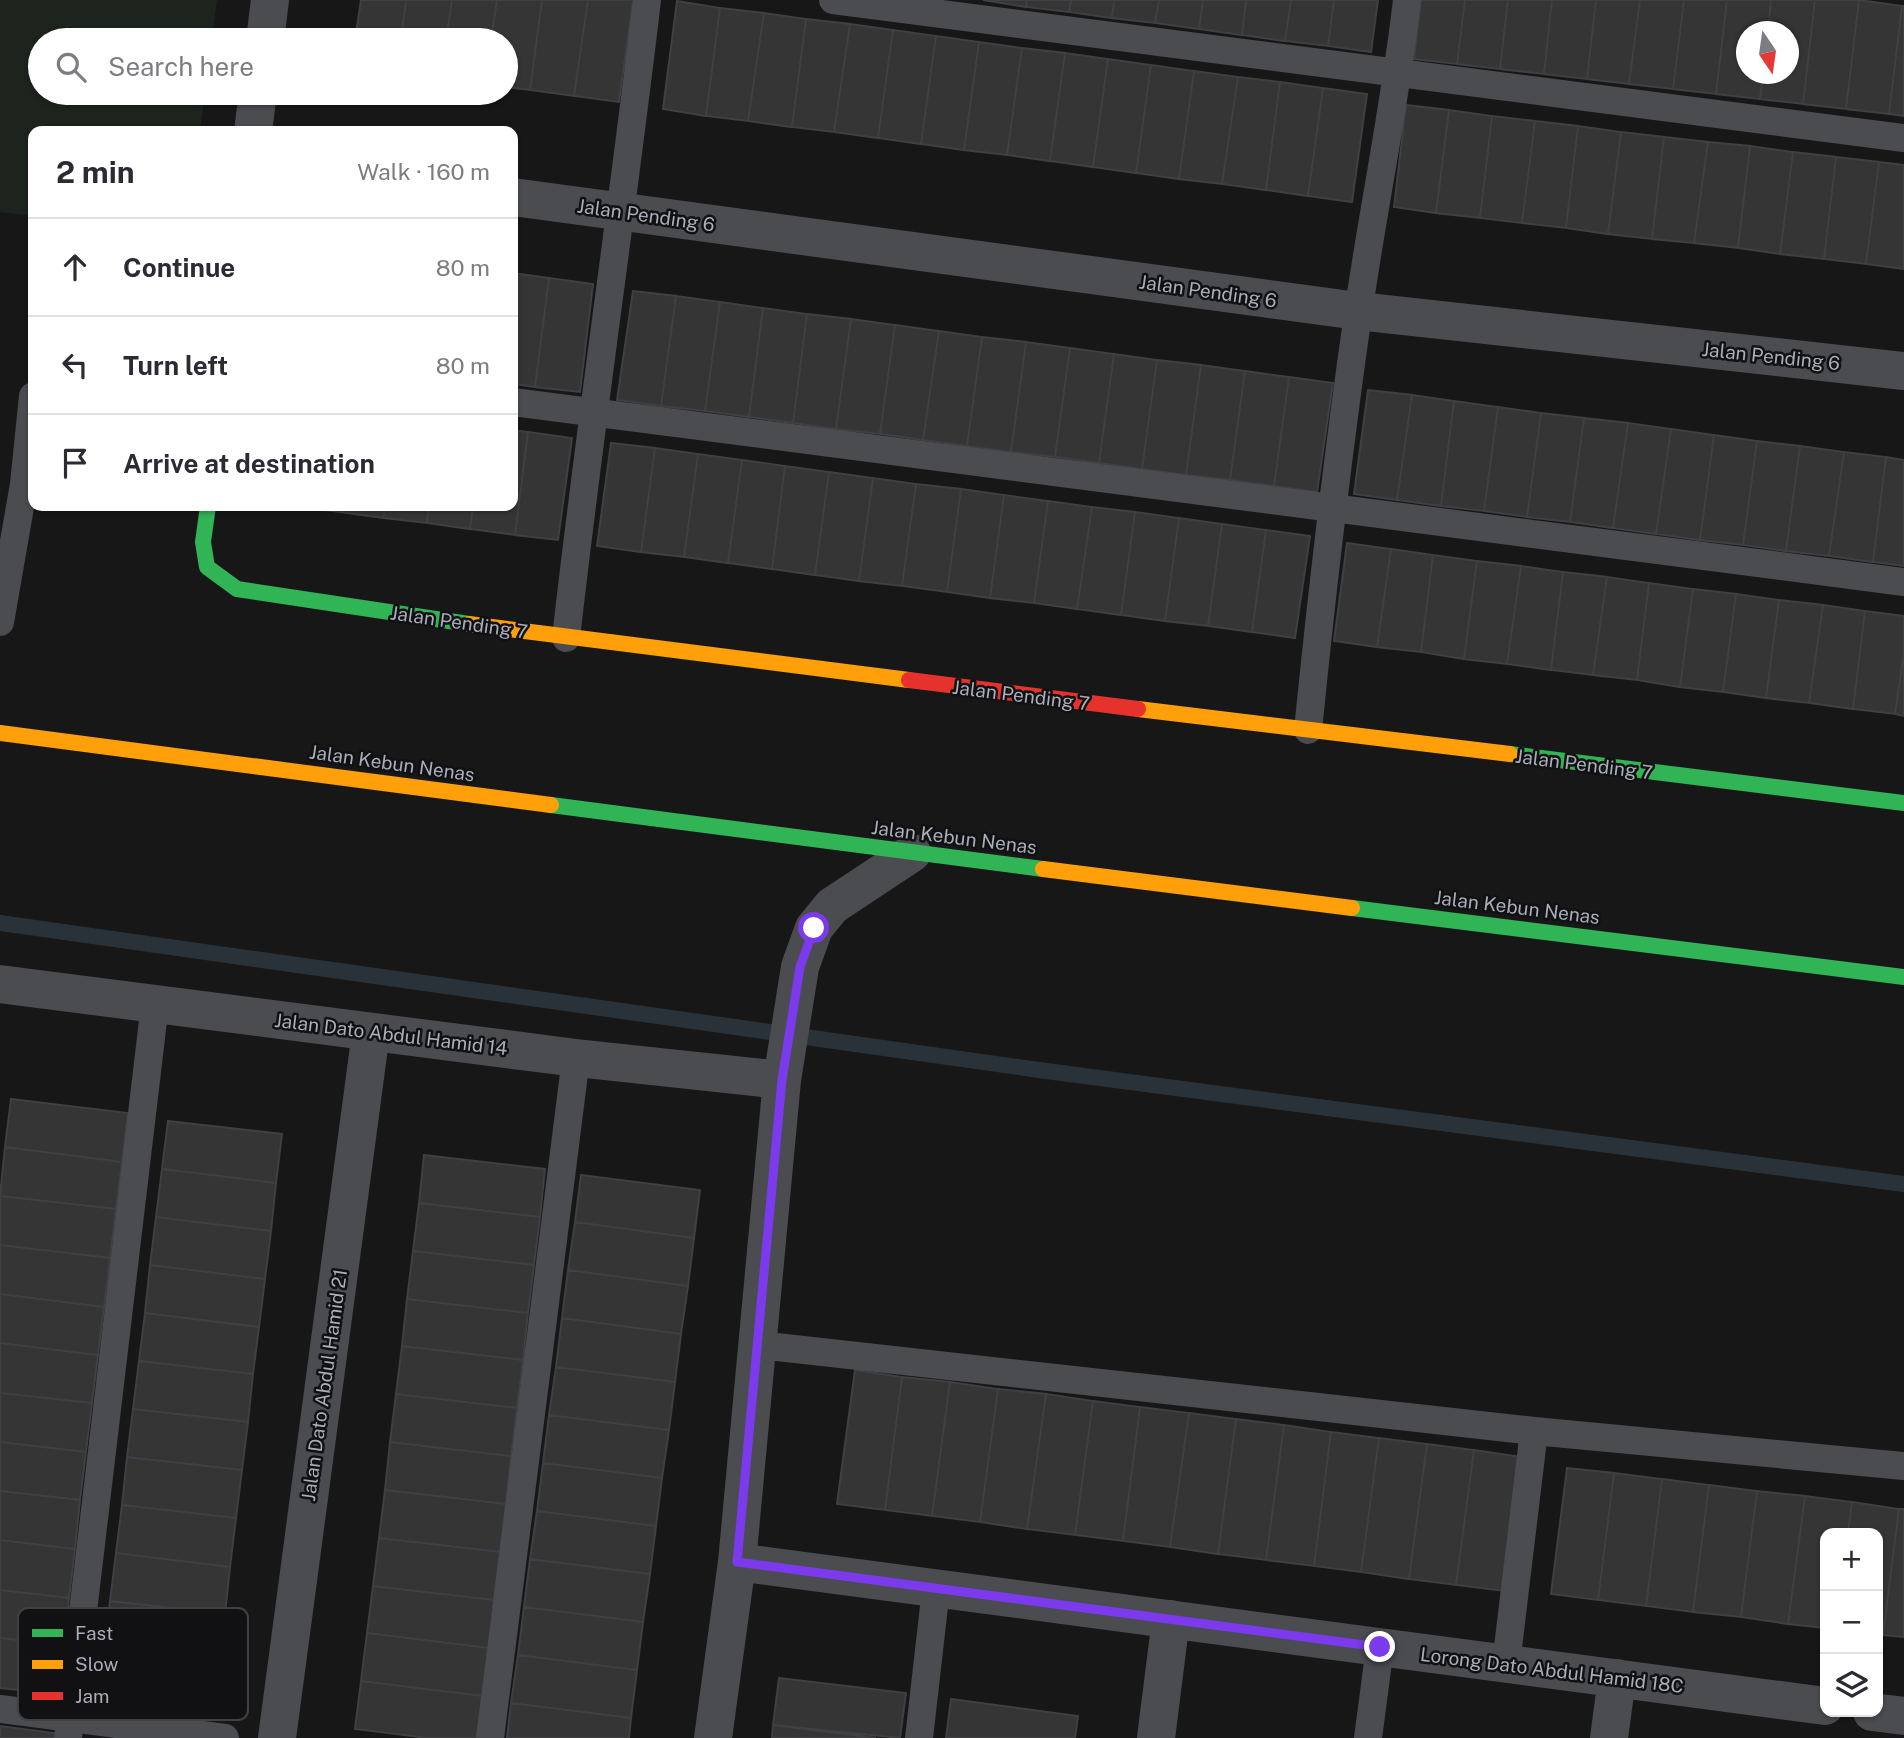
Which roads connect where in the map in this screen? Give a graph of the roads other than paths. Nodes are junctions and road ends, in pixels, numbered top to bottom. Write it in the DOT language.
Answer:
graph roads {
  1 [pos="270,0"];
  2 [pos="647,0"];
  3 [pos="833,0"];
  4 [pos="1407,0"];
  5 [pos="266,28"];
  6 [pos="1399,73"];
  7 [pos="256,105"];
  8 [pos="254,126"];
  9 [pos="1904,138"];
  10 [pos="518,198"];
  11 [pos="623,212"];
  12 [pos="1358,311"];
  13 [pos="1904,371"];
  14 [pos="518,403"];
  15 [pos="592,413"];
  16 [pos="28,417"];
  17 [pos="12,483"];
  18 [pos="1331,507"];
  19 [pos="207,511"];
  20 [pos="1904,582"];
  21 [pos="0,622"];
  22 [pos="566,638"];
  23 [pos="1308,730"];
  24 [pos="0,733"];
  25 [pos="1904,803"];
  26 [pos="912,853"];
  27 [pos="1904,977"];
  28 [pos="0,984"];
  29 [pos="155,1004"];
  30 [pos="370,1032"];
  31 [pos="576,1058"];
  32 [pos="782,1080"];
  33 [pos="759,1345"];
  34 [pos="1534,1431"];
  35 [pos="1904,1466"];
  36 [pos="737,1562"];
  37 [pos="936,1589"];
  38 [pos="83,1608"];
  39 [pos="1171,1619"];
  40 [pos="1380,1647"];
  41 [pos="1506,1664"];
  42 [pos="1617,1678"];
  43 [pos="1820,1705"];
  44 [pos="0,1709"];
  45 [pos="1883,1713"];
  46 [pos="18,1714"];
  47 [pos="1904,1716"];
  48 [pos="40,1720"];
  49 [pos="69,1728"];
  50 [pos="225,1738"];
  51 [pos="277,1738"];
  52 [pos="490,1738"];
  53 [pos="713,1738"];
  54 [pos="919,1738"];
  55 [pos="1156,1738"];
  56 [pos="1368,1738"];
  57 [pos="1609,1738"];
  1 -- 5 [label="street"];
  2 -- 11 [label="lane"];
  3 -- 6 [label="lane"];
  4 -- 6 [label="lane"];
  6 -- 9 [label="lane"];
  6 -- 12 [label="lane"];
  7 -- 8 [label="street"];
  10 -- 11 [label="street, Jalan Pending 6"];
  11 -- 12 [label="street, Jalan Pending 6"];
  11 -- 15 [label="lane"];
  12 -- 13 [label="street, Jalan Pending 6"];
  12 -- 18 [label="lane"];
  14 -- 15 [label="lane"];
  15 -- 18 [label="lane"];
  15 -- 22 [label="lane"];
  16 -- 17 [label="lane"];
  17 -- 21 [label="lane"];
  18 -- 20 [label="lane"];
  18 -- 23 [label="lane"];
  19 -- 22 [label="street, Jalan Pending 7"];
  22 -- 23 [label="street, Jalan Pending 7"];
  23 -- 25 [label="street, Jalan Pending 7"];
  24 -- 26 [label="street, Jalan Kebun Nenas"];
  26 -- 27 [label="street, Jalan Kebun Nenas"];
  26 -- 32 [label="street"];
  28 -- 29 [label="street, Jalan Dato Abdul Hamid 14"];
  29 -- 30 [label="street, Jalan Dato Abdul Hamid 14"];
  29 -- 38 [label="lane"];
  30 -- 31 [label="street, Jalan Dato Abdul Hamid 14"];
  30 -- 51 [label="street, Jalan Dato Abdul Hamid 21"];
  31 -- 32 [label="street, Jalan Dato Abdul Hamid 14"];
  31 -- 52 [label="lane"];
  32 -- 33 [label="street"];
  33 -- 34 [label="lane"];
  33 -- 36 [label="street"];
  34 -- 35 [label="lane"];
  34 -- 41 [label="lane"];
  36 -- 37 [label="street, Lorong Dato Abdul Hamid 18C"];
  36 -- 53 [label="street"];
  37 -- 39 [label="street, Lorong Dato Abdul Hamid 18C"];
  37 -- 54 [label="lane"];
  39 -- 40 [label="street, Lorong Dato Abdul Hamid 18C"];
  39 -- 55 [label="street"];
  40 -- 41 [label="street, Lorong Dato Abdul Hamid 18C"];
  40 -- 56 [label="lane"];
  41 -- 42 [label="street, Lorong Dato Abdul Hamid 18C"];
  42 -- 43 [label="street, Lorong Dato Abdul Hamid 18C"];
  42 -- 57 [label="street"];
  44 -- 46 [label="lane"];
  45 -- 47 [label="street"];
  48 -- 49 [label="lane"];
  49 -- 50 [label="lane"];
}
